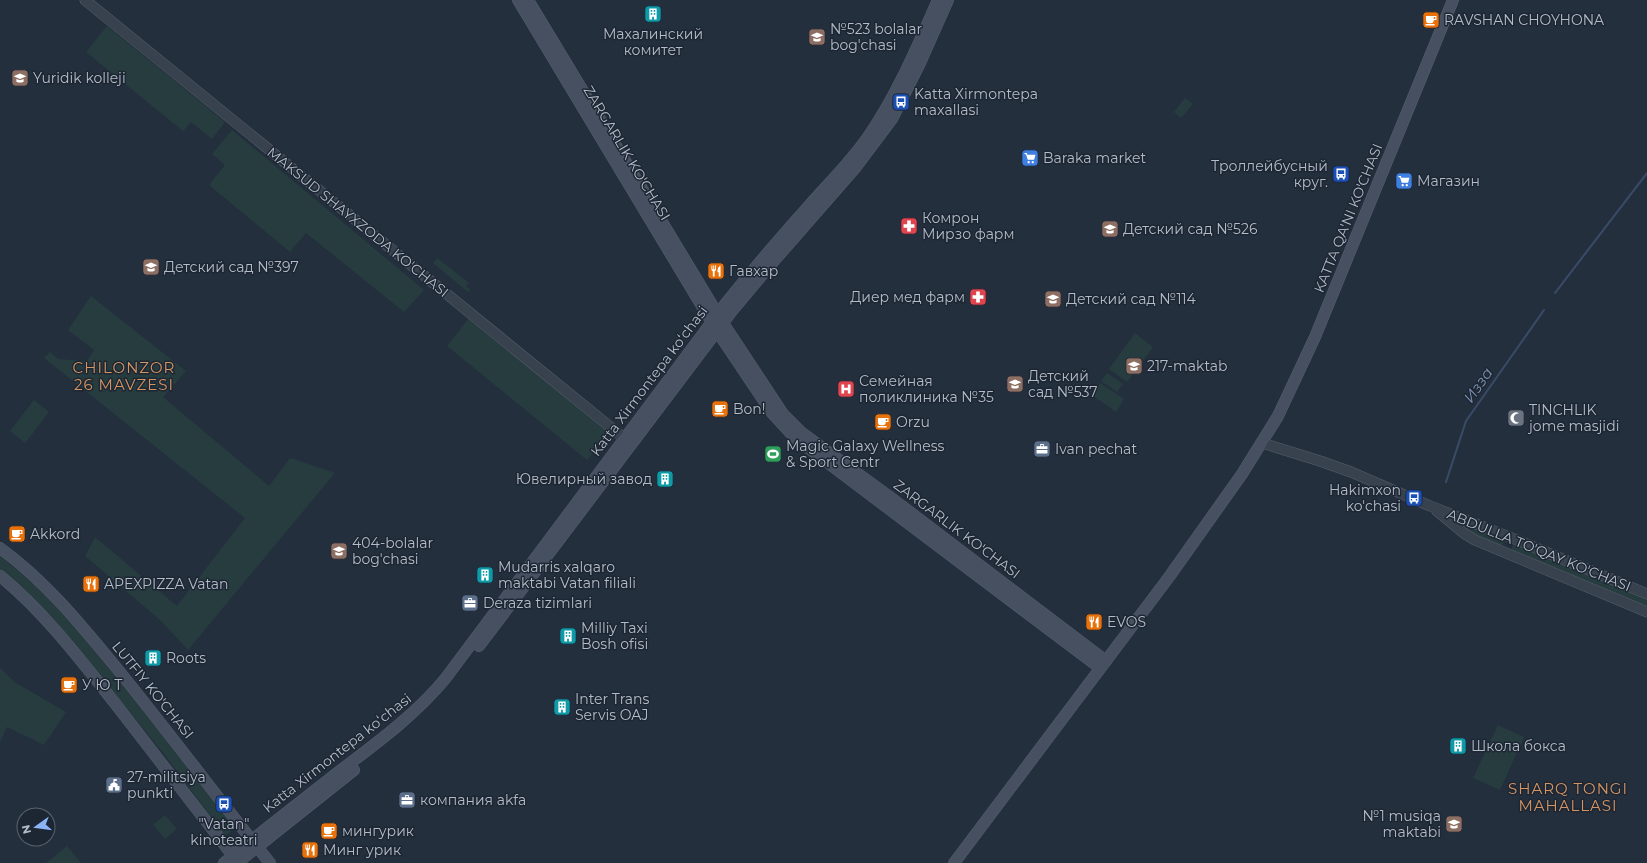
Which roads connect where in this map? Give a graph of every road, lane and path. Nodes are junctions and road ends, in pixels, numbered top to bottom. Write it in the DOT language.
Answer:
graph roads {
  1 [pos="85,0"];
  2 [pos="518,0"];
  3 [pos="528,0"];
  4 [pos="938,0"];
  5 [pos="948,0"];
  6 [pos="1453,0"];
  7 [pos="717,322"];
  8 [pos="628,442"];
  9 [pos="1262,443"];
  10 [pos="1430,506"];
  11 [pos="1512,538"];
  12 [pos="0,548"];
  13 [pos="1506,553"];
  14 [pos="0,576"];
  15 [pos="1647,594"];
  16 [pos="1647,612"];
  17 [pos="1103,664"];
  18 [pos="255,844"];
  19 [pos="237,861"];
  20 [pos="224,863"];
  21 [pos="270,863"];
  22 [pos="954,863"];
  1 -- 8 [label="street, MAKSUD SHAYXZODA KO'CHASI"];
  2 -- 7 [label="main road, ZARGARLIK KO'CHASI"];
  3 -- 7 [label="main road, ZARGARLIK KO'CHASI"];
  4 -- 7 [label="main road, Katta Xirmontepa koʻchasi"];
  5 -- 7 [label="main road, Katta Xirmontepa koʻchasi"];
  6 -- 9 [label="main road, KATTA QA'NI KO'CHASI"];
  7 -- 8 [label="main road, Katta Xirmontepa koʻchasi"];
  7 -- 17 [label="main road, ZARGARLIK KO'CHASI"];
  8 -- 18 [label="main road, Katta Xirmontepa koʻchasi"];
  9 -- 10 [label="street, ABDULLA TO'QAY KO'CHASI"];
  9 -- 17 [label="main road, KATTA QA'NI KO'CHASI"];
  10 -- 11 [label="street, ABDULLA TO'QAY KO'CHASI"];
  10 -- 13 [label="street, ABDULLA TO'QAY KO'CHASI"];
  11 -- 13 [label="street"];
  11 -- 15 [label="street, ABDULLA TO'QAY KO'CHASI"];
  12 -- 18 [label="main road, LUTFIY KO'CHASI"];
  13 -- 16 [label="street, ABDULLA TO'QAY KO'CHASI"];
  14 -- 19 [label="main road"];
  17 -- 22 [label="main road, KATTA QA'NI KO'CHASI"];
  18 -- 19 [label="main road, Katta Xirmontepa koʻchasi"];
  18 -- 21 [label="main road, LUTFIY KO'CHASI"];
  19 -- 20 [label="main road, Katta Xirmontepa koʻchasi"];
}
